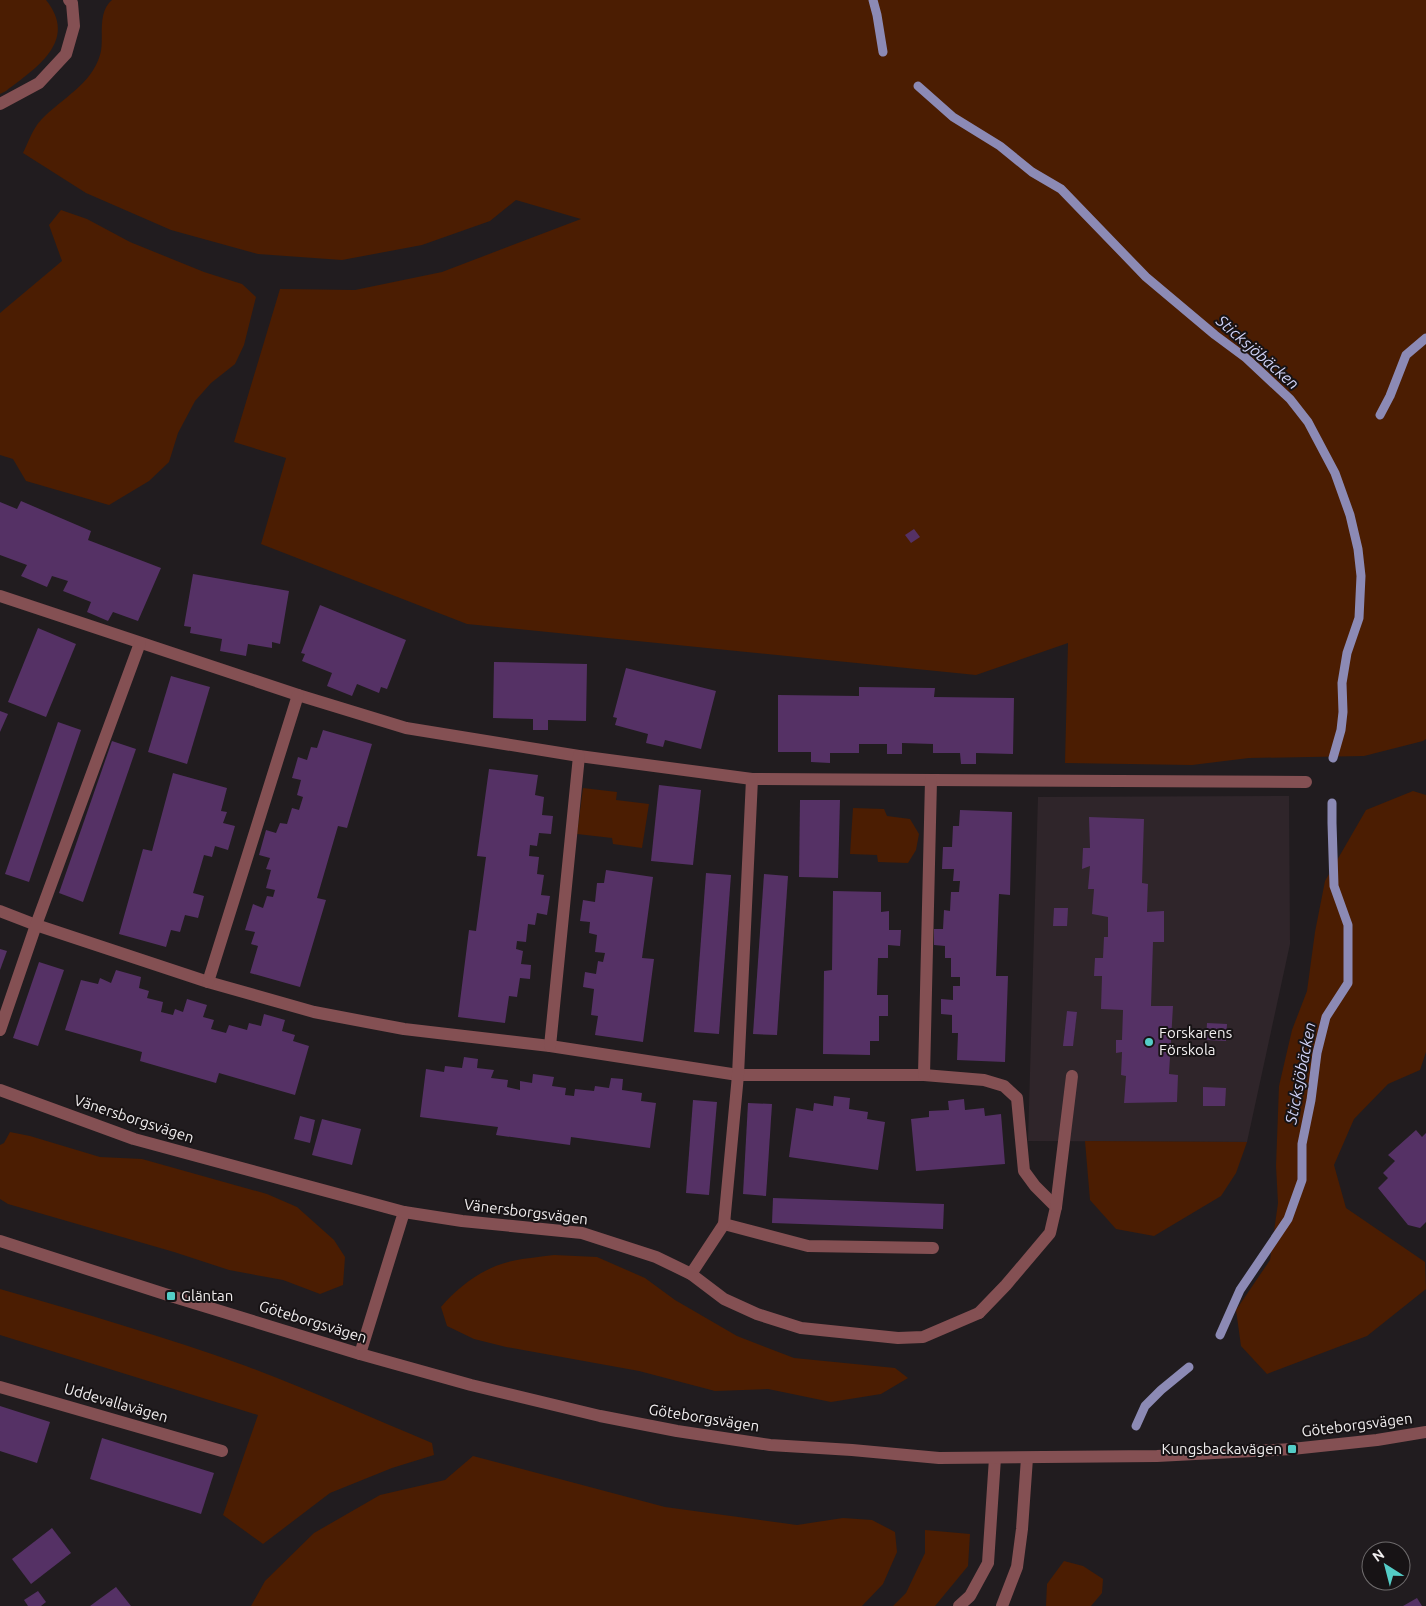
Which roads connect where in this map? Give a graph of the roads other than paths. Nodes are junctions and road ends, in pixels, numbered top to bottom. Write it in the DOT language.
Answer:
graph roads {
  1 [pos="69,0"];
  2 [pos="0,104"];
  3 [pos="0,596"];
  4 [pos="140,643"];
  5 [pos="298,695"];
  6 [pos="578,756"];
  7 [pos="752,779"];
  8 [pos="931,780"];
  9 [pos="1306,782"];
  10 [pos="0,911"];
  11 [pos="36,925"];
  12 [pos="208,982"];
  13 [pos="0,1030"];
  14 [pos="550,1046"];
  15 [pos="738,1075"];
  16 [pos="924,1076"];
  17 [pos="1072,1076"];
  18 [pos="0,1090"];
  19 [pos="1056,1207"];
  20 [pos="404,1212"];
  21 [pos="724,1224"];
  22 [pos="0,1241"];
  23 [pos="933,1248"];
  24 [pos="691,1274"];
  25 [pos="360,1354"];
  26 [pos="0,1387"];
  27 [pos="1426,1432"];
  28 [pos="222,1451"];
  29 [pos="995,1458"];
  30 [pos="1028,1458"];
  31 [pos="959,1606"];
  32 [pos="1002,1606"];
  1 -- 2 [label="street"];
  3 -- 4 [label="street"];
  4 -- 5 [label="street"];
  4 -- 11 [label="street"];
  5 -- 6 [label="street"];
  5 -- 12 [label="street"];
  6 -- 7 [label="street"];
  6 -- 14 [label="street"];
  7 -- 8 [label="street"];
  7 -- 15 [label="street"];
  8 -- 9 [label="street"];
  8 -- 16 [label="street"];
  10 -- 11 [label="street"];
  11 -- 12 [label="street"];
  11 -- 13 [label="street"];
  12 -- 14 [label="street"];
  14 -- 15 [label="street"];
  15 -- 16 [label="street"];
  15 -- 21 [label="street"];
  16 -- 19 [label="street"];
  17 -- 19 [label="street"];
  18 -- 20 [label="street, Vänersborgsvägen"];
  19 -- 24 [label="street, Vänersborgsvägen"];
  20 -- 24 [label="street, Vänersborgsvägen"];
  20 -- 25 [label="street"];
  21 -- 23 [label="street"];
  21 -- 24 [label="street"];
  22 -- 25 [label="street, Göteborgsvägen"];
  25 -- 29 [label="street, Göteborgsvägen"];
  26 -- 28 [label="street, Uddevallavägen"];
  27 -- 30 [label="street, Göteborgsvägen"];
  29 -- 30 [label="street, Göteborgsvägen"];
  29 -- 31 [label="street"];
  30 -- 32 [label="street"];
}
